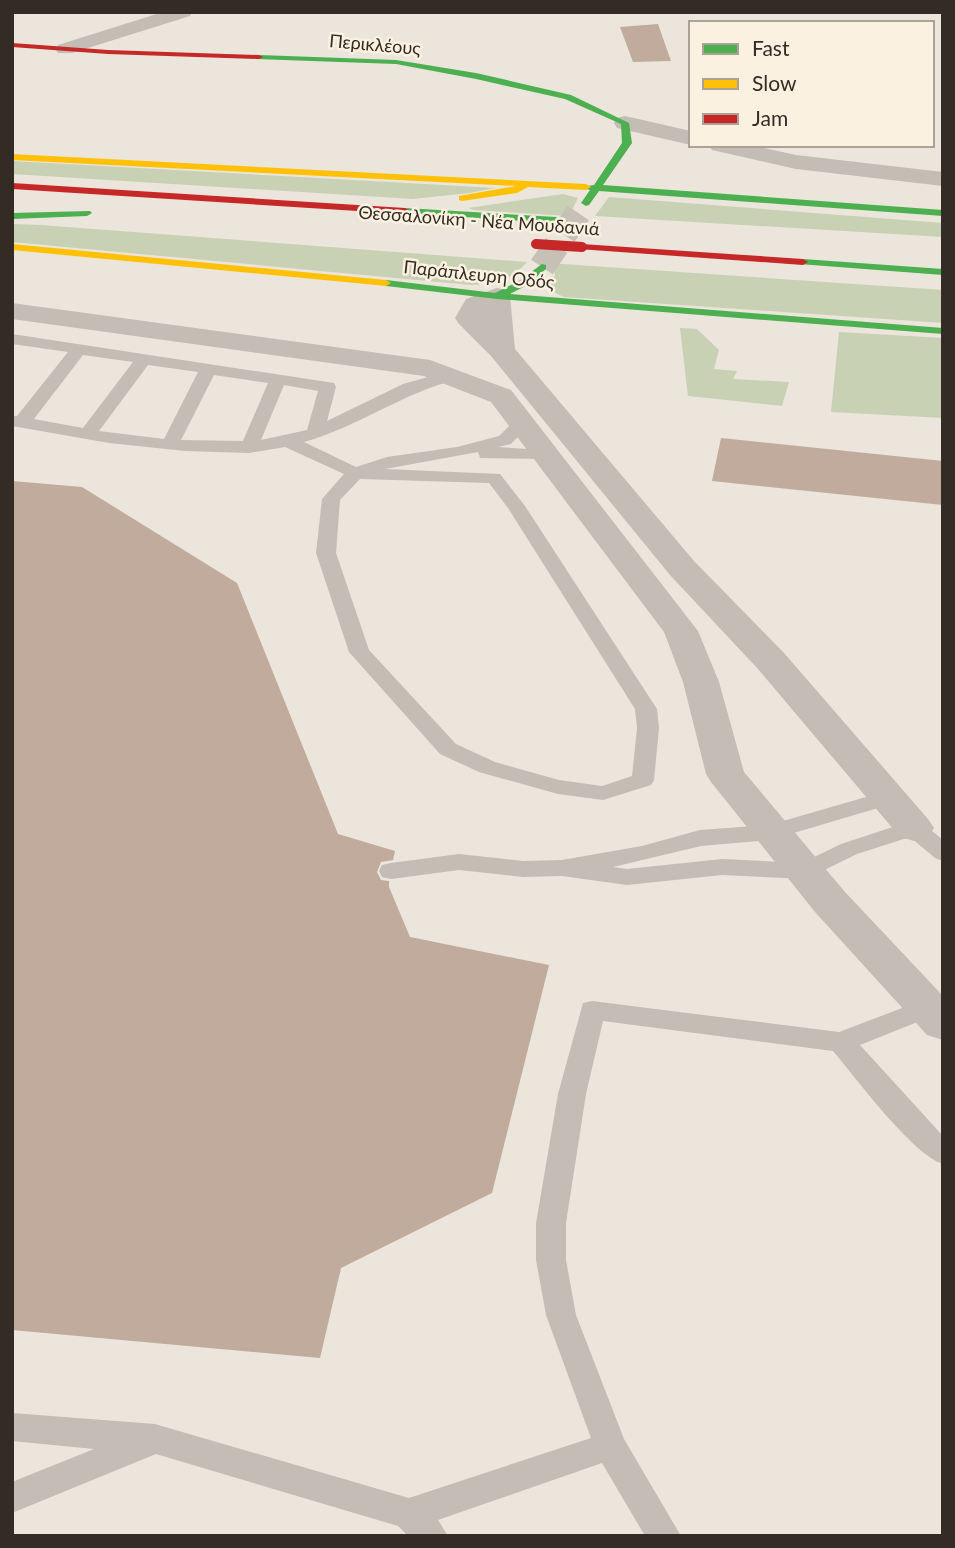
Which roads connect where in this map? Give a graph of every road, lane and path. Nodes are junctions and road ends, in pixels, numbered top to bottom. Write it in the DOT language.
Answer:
graph roads {
  1 [pos="183,12"];
  2 [pos="107,44"];
  3 [pos="12,45"];
  4 [pos="65,49"];
  5 [pos="625,123"];
  6 [pos="689,138"];
  7 [pos="729,147"];
  8 [pos="12,157"];
  9 [pos="943,179"];
  10 [pos="525,185"];
  11 [pos="12,186"];
  12 [pos="598,188"];
  13 [pos="226,197"];
  14 [pos="12,209"];
  15 [pos="581,209"];
  16 [pos="943,213"];
  17 [pos="12,216"];
  18 [pos="562,221"];
  19 [pos="530,243"];
  20 [pos="12,247"];
  21 [pos="542,267"];
  22 [pos="943,272"];
  23 [pos="381,282"];
  24 [pos="496,296"];
  25 [pos="468,318"];
  26 [pos="943,331"];
  27 [pos="14,335"];
  28 [pos="78,350"];
  29 [pos="501,350"];
  30 [pos="144,359"];
  31 [pos="209,368"];
  32 [pos="392,375"];
  33 [pos="453,375"];
  34 [pos="278,380"];
  35 [pos="375,402"];
  36 [pos="17,421"];
  37 [pos="521,425"];
  38 [pos="315,432"];
  39 [pos="88,434"];
  40 [pos="287,442"];
  41 [pos="171,443"];
  42 [pos="248,448"];
  43 [pos="544,455"];
  44 [pos="355,473"];
  45 [pos="887,799"];
  46 [pos="914,828"];
  47 [pos="770,832"];
  48 [pos="943,853"];
  49 [pos="562,868"];
  50 [pos="806,870"];
  51 [pos="391,871"];
  52 [pos="934,1016"];
  53 [pos="841,1042"];
  54 [pos="943,1153"];
  55 [pos="12,1427"];
  56 [pos="155,1439"];
  57 [pos="610,1446"];
  58 [pos="12,1498"];
  59 [pos="420,1525"];
  60 [pos="664,1536"];
  1 -- 2 [label="street"];
  2 -- 4 [label="street"];
  2 -- 5 [label="main road, Περικλέους"];
  3 -- 4 [label="main road"];
  5 -- 6 [label="street"];
  5 -- 12 [label="main road"];
  7 -- 9 [label="street"];
  8 -- 10 [label="main road"];
  10 -- 12 [label="main road"];
  10 -- 13 [label="main road"];
  11 -- 13 [label="main road, Θεσσαλονίκη - Νέα Μουδανιά"];
  12 -- 15 [label="main road"];
  12 -- 16 [label="main road"];
  13 -- 18 [label="main road, Θεσσαλονίκη - Νέα Μουδανιά"];
  14 -- 17 [label="main road"];
  19 -- 22 [label="main road, Θεσσαλονίκη - Νέα Μουδανιά, bridge"];
  20 -- 23 [label="main road, Παράπλευρη Οδός"];
  21 -- 24 [label="main road"];
  23 -- 24 [label="main road, Παράπλευρη Οδός"];
  23 -- 25 [label="main road"];
  24 -- 25 [label="street"];
  24 -- 26 [label="main road, Παράπλευρη Οδός"];
  24 -- 29 [label="street"];
  25 -- 29 [label="street"];
  27 -- 28 [label="lane"];
  27 -- 32 [label="street"];
  28 -- 30 [label="lane"];
  28 -- 36 [label="lane"];
  29 -- 45 [label="street"];
  30 -- 31 [label="lane"];
  30 -- 39 [label="lane"];
  31 -- 34 [label="lane"];
  31 -- 41 [label="lane"];
  32 -- 33 [label="street"];
  32 -- 35 [label="lane"];
  33 -- 35 [label="lane"];
  33 -- 37 [label="street"];
  34 -- 38 [label="lane"];
  34 -- 42 [label="lane"];
  35 -- 38 [label="lane"];
  36 -- 39 [label="lane"];
  37 -- 43 [label="street"];
  37 -- 44 [label="lane"];
  38 -- 40 [label="lane"];
  39 -- 41 [label="lane"];
  40 -- 42 [label="lane"];
  40 -- 44 [label="lane"];
  41 -- 42 [label="lane"];
  43 -- 44 [label="lane"];
  43 -- 47 [label="street"];
  44 -- 44 [label="lane"];
  45 -- 46 [label="street"];
  45 -- 47 [label="lane"];
  46 -- 48 [label="lane"];
  46 -- 50 [label="lane"];
  47 -- 49 [label="lane"];
  47 -- 50 [label="street"];
  49 -- 50 [label="lane"];
  49 -- 51 [label="lane"];
  50 -- 52 [label="street"];
  52 -- 53 [label="lane"];
  53 -- 54 [label="lane"];
  53 -- 57 [label="lane"];
  55 -- 56 [label="lane"];
  56 -- 58 [label="lane"];
  56 -- 59 [label="lane"];
  57 -- 59 [label="lane"];
  57 -- 60 [label="lane"];
}
